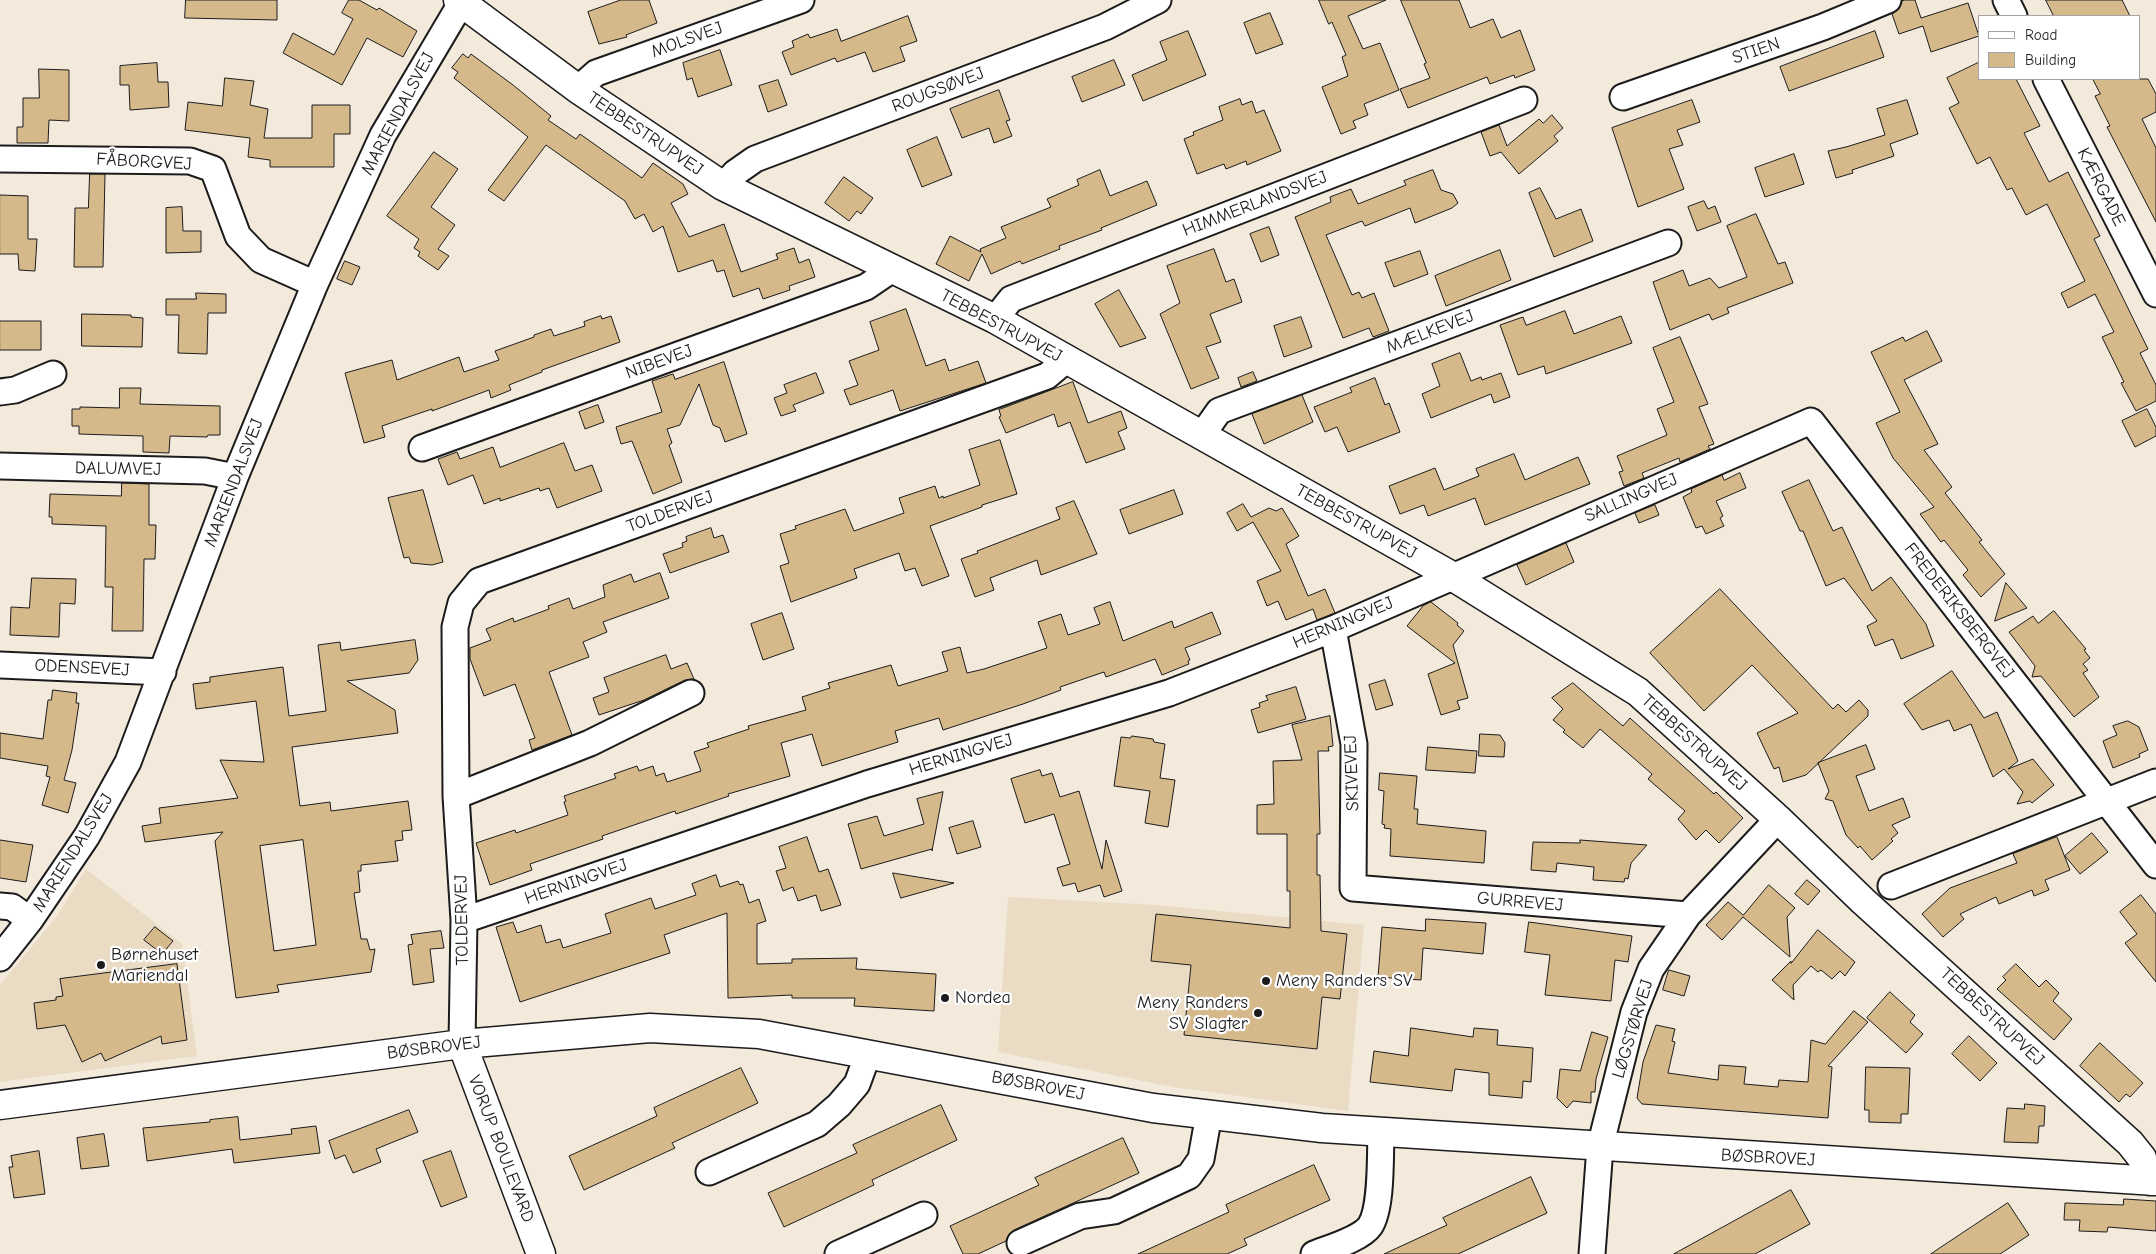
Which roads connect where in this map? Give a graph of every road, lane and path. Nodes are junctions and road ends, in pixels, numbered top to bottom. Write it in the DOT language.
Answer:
graph roads {
  1 [pos="800,0"];
  2 [pos="1158,0"];
  3 [pos="1888,0"];
  4 [pos="2006,0"];
  5 [pos="460,1"];
  6 [pos="2014,15"];
  7 [pos="2047,80"];
  8 [pos="578,89"];
  9 [pos="1623,97"];
  10 [pos="1524,100"];
  11 [pos="0,158"];
  12 [pos="723,186"];
  13 [pos="1668,243"];
  14 [pos="2147,256"];
  15 [pos="891,270"];
  16 [pos="315,284"];
  17 [pos="2156,294"];
  18 [pos="994,319"];
  19 [pos="1066,360"];
  20 [pos="53,374"];
  21 [pos="0,392"];
  22 [pos="1811,421"];
  23 [pos="1202,435"];
  24 [pos="422,448"];
  25 [pos="0,466"];
  26 [pos="235,477"];
  27 [pos="1452,576"];
  28 [pos="1333,629"];
  29 [pos="0,665"];
  30 [pos="163,672"];
  31 [pos="691,693"];
  32 [pos="2156,782"];
  33 [pos="456,796"];
  34 [pos="2108,802"];
  35 [pos="1778,819"];
  36 [pos="2156,865"];
  37 [pos="1891,886"];
  38 [pos="1353,888"];
  39 [pos="0,906"];
  40 [pos="1688,915"];
  41 [pos="30,920"];
  42 [pos="464,920"];
  43 [pos="0,958"];
  44 [pos="462,1044"];
  45 [pos="868,1054"];
  46 [pos="0,1105"];
  47 [pos="1208,1114"];
  48 [pos="1381,1134"];
  49 [pos="1600,1147"];
  50 [pos="709,1172"];
  51 [pos="2153,1181"];
  52 [pos="924,1215"];
  53 [pos="1020,1243"];
  54 [pos="541,1254"];
  55 [pos="838,1254"];
  56 [pos="1314,1254"];
  57 [pos="1592,1254"];
  1 -- 8 [label="street, MOLSVEJ"];
  2 -- 12 [label="street, ROUGSØVEJ"];
  3 -- 9 [label="street, STIEN"];
  4 -- 6 [label="street"];
  5 -- 8 [label="street, TEBBESTRUPVEJ"];
  5 -- 16 [label="street, MARIENDALSVEJ"];
  7 -- 14 [label="street, KÆRGADE"];
  8 -- 12 [label="street, TEBBESTRUPVEJ"];
  10 -- 18 [label="street, HIMMERLANDSVEJ"];
  11 -- 16 [label="street, FÅBORGVEJ"];
  12 -- 15 [label="street, TEBBESTRUPVEJ"];
  13 -- 23 [label="street, MÆLKEVEJ"];
  14 -- 17 [label="street, KÆRGADE"];
  15 -- 18 [label="street, TEBBESTRUPVEJ"];
  15 -- 24 [label="street, NIBEVEJ"];
  16 -- 26 [label="street, MARIENDALSVEJ"];
  18 -- 19 [label="street, TEBBESTRUPVEJ"];
  19 -- 23 [label="street, TEBBESTRUPVEJ"];
  19 -- 33 [label="street, TOLDERVEJ"];
  20 -- 21 [label="street"];
  22 -- 27 [label="street, SALLINGVEJ"];
  22 -- 34 [label="street, FREDERIKSBERGVEJ"];
  23 -- 27 [label="street, TEBBESTRUPVEJ"];
  25 -- 26 [label="street, DALUMVEJ"];
  26 -- 30 [label="street, MARIENDALSVEJ"];
  27 -- 28 [label="street, HERNINGVEJ"];
  27 -- 35 [label="street, TEBBESTRUPVEJ"];
  28 -- 38 [label="street, SKIVEVEJ"];
  28 -- 42 [label="street, HERNINGVEJ"];
  29 -- 30 [label="street, ODENSEVEJ"];
  30 -- 41 [label="street, MARIENDALSVEJ"];
  31 -- 33 [label="street"];
  32 -- 34 [label="street"];
  33 -- 42 [label="street, TOLDERVEJ"];
  34 -- 36 [label="street, FREDERIKSBERGVEJ"];
  34 -- 37 [label="street"];
  35 -- 40 [label="street, LØGSTØRVEJ"];
  35 -- 51 [label="street, TEBBESTRUPVEJ"];
  38 -- 40 [label="street, GURREVEJ"];
  39 -- 41 [label="street"];
  40 -- 49 [label="street, LØGSTØRVEJ"];
  41 -- 43 [label="street, MARIENDALSVEJ"];
  42 -- 44 [label="street, TOLDERVEJ"];
  44 -- 45 [label="street, BØSBROVEJ"];
  44 -- 46 [label="street, BØSBROVEJ"];
  44 -- 54 [label="street, VORUP BOULEVARD"];
  45 -- 47 [label="street, BØSBROVEJ"];
  45 -- 50 [label="street"];
  47 -- 48 [label="street, BØSBROVEJ"];
  47 -- 53 [label="street"];
  48 -- 49 [label="street, BØSBROVEJ"];
  48 -- 56 [label="street"];
  49 -- 51 [label="street, BØSBROVEJ"];
  49 -- 57 [label="street, LØGSTØRVEJ"];
  52 -- 55 [label="street"];
}
